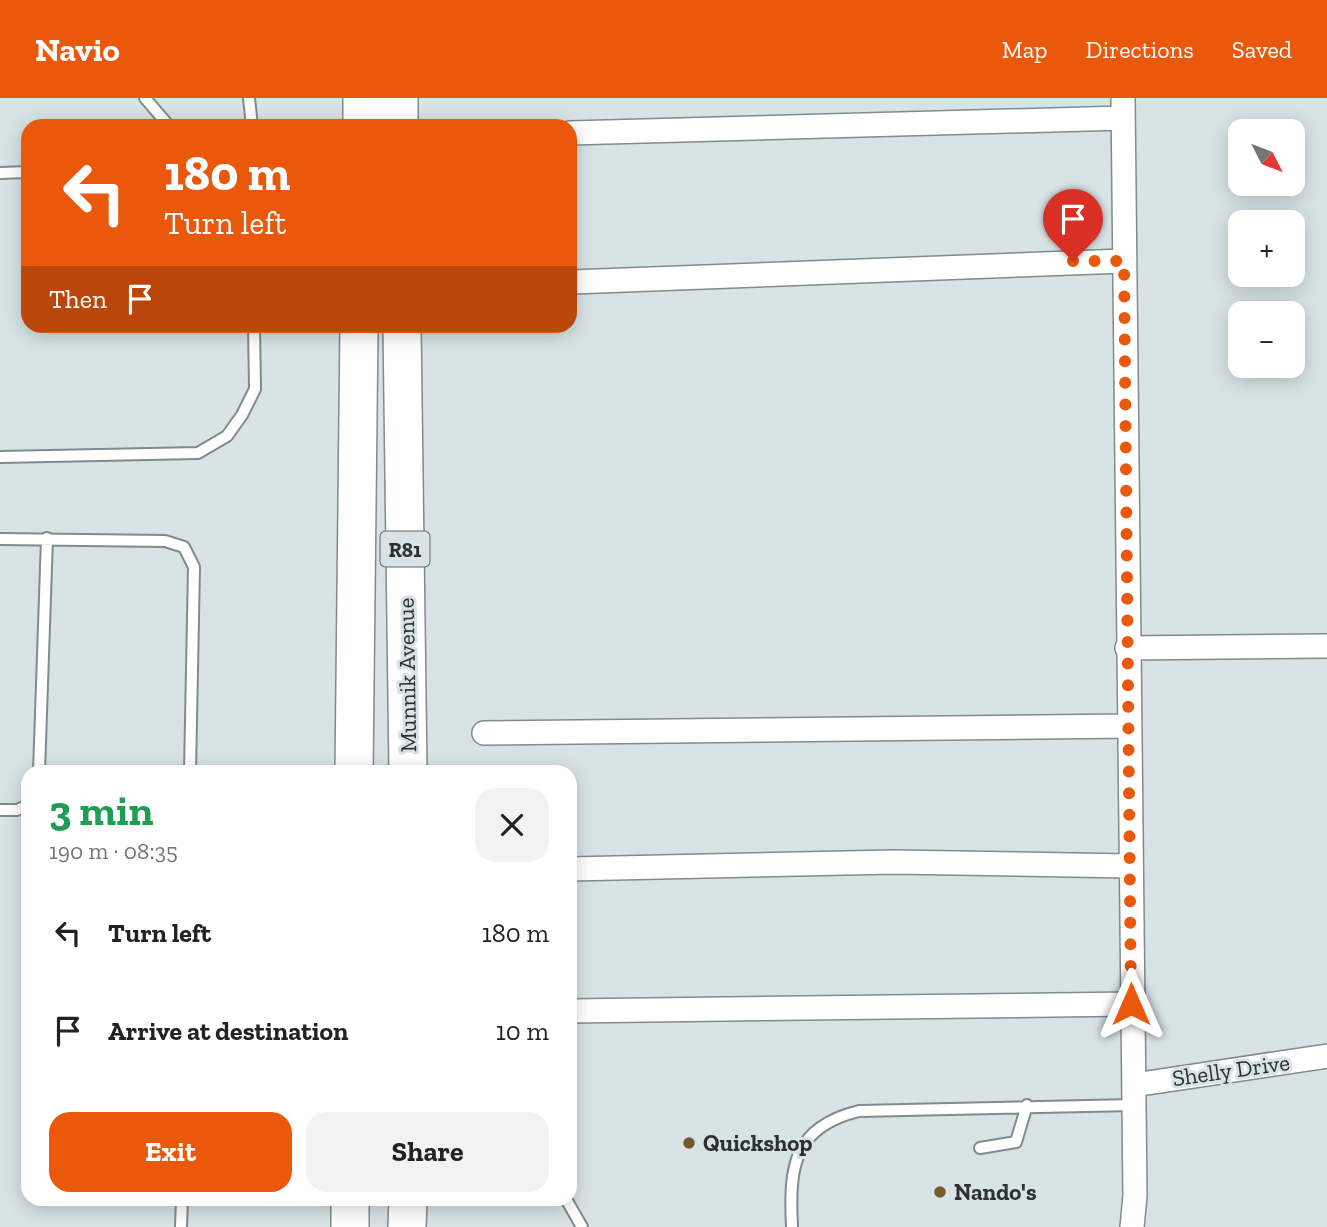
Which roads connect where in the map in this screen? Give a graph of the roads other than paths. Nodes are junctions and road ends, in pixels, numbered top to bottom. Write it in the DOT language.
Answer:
graph roads {
  1 [pos="145,98"];
  2 [pos="248,98"];
  3 [pos="362,98"];
  4 [pos="399,98"];
  5 [pos="1123,108"];
  6 [pos="163,119"];
  7 [pos="250,119"];
  8 [pos="362,119"];
  9 [pos="400,119"];
  10 [pos="577,133"];
  11 [pos="21,172"];
  12 [pos="0,173"];
  13 [pos="1124,261"];
  14 [pos="577,282"];
  15 [pos="254,333"];
  16 [pos="359,333"];
  17 [pos="402,333"];
  18 [pos="0,457"];
  19 [pos="47,538"];
  20 [pos="0,539"];
  21 [pos="1327,646"];
  22 [pos="1127,648"];
  23 [pos="1128,726"];
  24 [pos="484,733"];
  25 [pos="39,765"];
  26 [pos="190,765"];
  27 [pos="354,765"];
  28 [pos="408,765"];
  29 [pos="21,808"];
  30 [pos="0,810"];
  31 [pos="1130,866"];
  32 [pos="577,869"];
  33 [pos="1131,1004"];
  34 [pos="577,1011"];
  35 [pos="1327,1056"];
  36 [pos="1134,1095"];
  37 [pos="1027,1105"];
  38 [pos="980,1148"];
  39 [pos="1135,1196"];
  40 [pos="182,1206"];
  41 [pos="350,1206"];
  42 [pos="570,1206"];
  43 [pos="181,1227"];
  44 [pos="350,1227"];
  45 [pos="582,1227"];
  46 [pos="792,1227"];
  47 [pos="1132,1227"];
  48 [pos="1143,1227"];
  1 -- 6 [label="lane"];
  2 -- 7 [label="lane"];
  3 -- 8 [label="main road"];
  4 -- 9 [label="main road"];
  5 -- 10 [label="street"];
  5 -- 13 [label="street"];
  11 -- 12 [label="lane"];
  13 -- 14 [label="street"];
  13 -- 22 [label="street"];
  15 -- 18 [label="lane"];
  16 -- 27 [label="main road, R81"];
  17 -- 28 [label="main road, Munnik Avenue / R81"];
  19 -- 20 [label="lane"];
  19 -- 25 [label="lane"];
  19 -- 26 [label="lane"];
  21 -- 22 [label="street"];
  22 -- 23 [label="street"];
  23 -- 24 [label="street"];
  23 -- 31 [label="street"];
  29 -- 30 [label="lane"];
  31 -- 32 [label="street"];
  31 -- 33 [label="street"];
  33 -- 34 [label="street"];
  33 -- 36 [label="street"];
  35 -- 36 [label="street, Shelly Drive"];
  36 -- 37 [label="lane"];
  36 -- 39 [label="street"];
  37 -- 38 [label="lane"];
  37 -- 46 [label="lane"];
  39 -- 47 [label="street"];
  39 -- 48 [label="street"];
  40 -- 43 [label="lane"];
  41 -- 44 [label="main road"];
  42 -- 45 [label="lane"];
}
